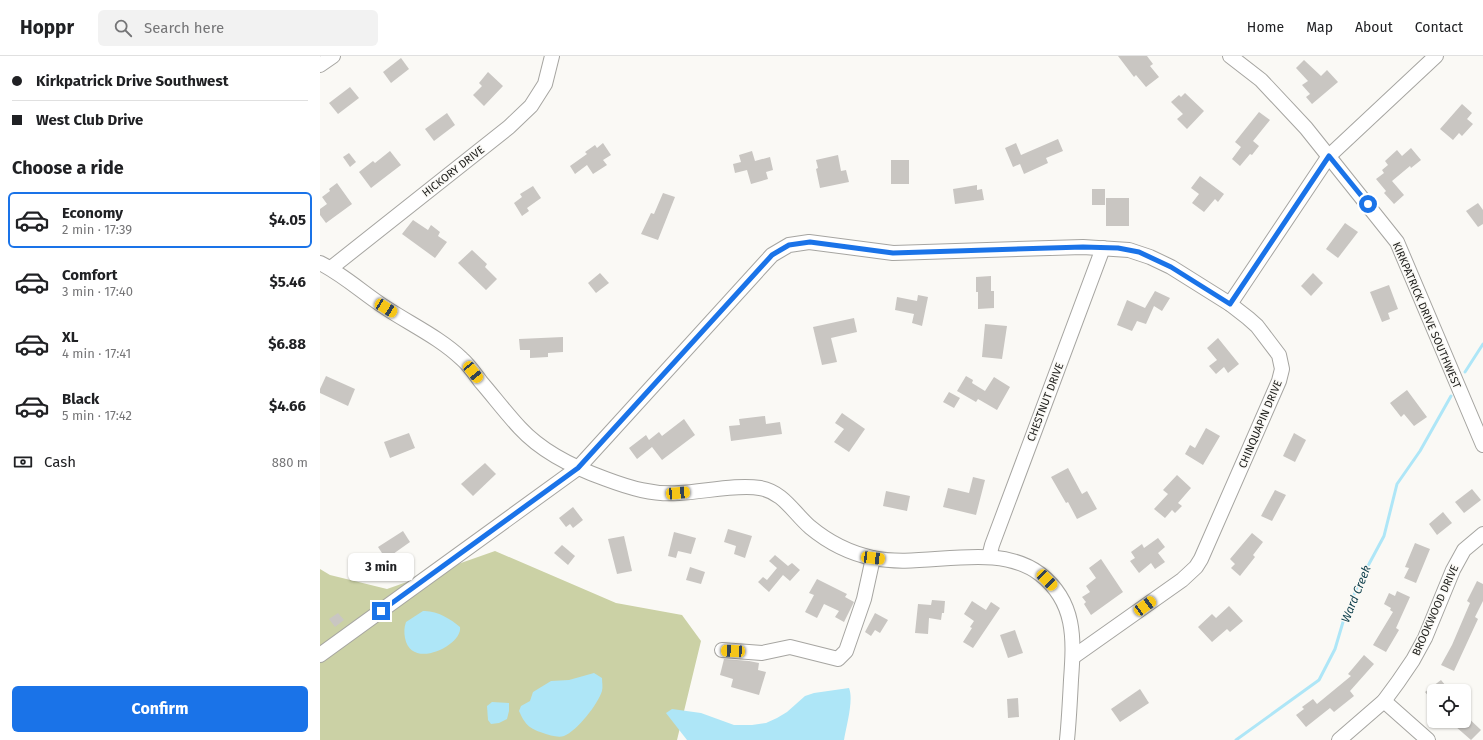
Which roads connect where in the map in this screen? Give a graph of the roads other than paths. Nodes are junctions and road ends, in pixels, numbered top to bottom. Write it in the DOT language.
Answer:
graph roads {
  1 [pos="333,56"];
  2 [pos="552,56"];
  3 [pos="1230,56"];
  4 [pos="1436,56"];
  5 [pos="320,65"];
  6 [pos="1329,156"];
  7 [pos="1103,248"];
  8 [pos="325,266"];
  9 [pos="1230,304"];
  10 [pos="1483,445"];
  11 [pos="578,468"];
  12 [pos="1483,534"];
  13 [pos="989,557"];
  14 [pos="873,558"];
  15 [pos="722,650"];
  16 [pos="320,656"];
  17 [pos="1073,657"];
  18 [pos="1384,701"];
  19 [pos="1067,740"];
  20 [pos="1339,740"];
  21 [pos="1428,740"];
  1 -- 5 [label="street"];
  2 -- 8 [label="street, HICKORY DRIVE"];
  3 -- 6 [label="street, KIRKPATRICK DRIVE SOUTHWEST"];
  4 -- 6 [label="street"];
  6 -- 9 [label="street"];
  6 -- 10 [label="street, KIRKPATRICK DRIVE SOUTHWEST"];
  7 -- 9 [label="street, CHINQUAPIN DRIVE"];
  7 -- 11 [label="street, CHINQUAPIN DRIVE"];
  7 -- 13 [label="street, CHESTNUT DRIVE"];
  8 -- 11 [label="street"];
  9 -- 17 [label="street, CHINQUAPIN DRIVE"];
  11 -- 14 [label="street"];
  11 -- 16 [label="street, CHINQUAPIN DRIVE"];
  12 -- 18 [label="street, BROOKWOOD DRIVE"];
  13 -- 14 [label="street"];
  13 -- 17 [label="street"];
  14 -- 15 [label="street"];
  17 -- 19 [label="street"];
  18 -- 20 [label="street, BROOKWOOD DRIVE"];
  18 -- 21 [label="street"];
}
